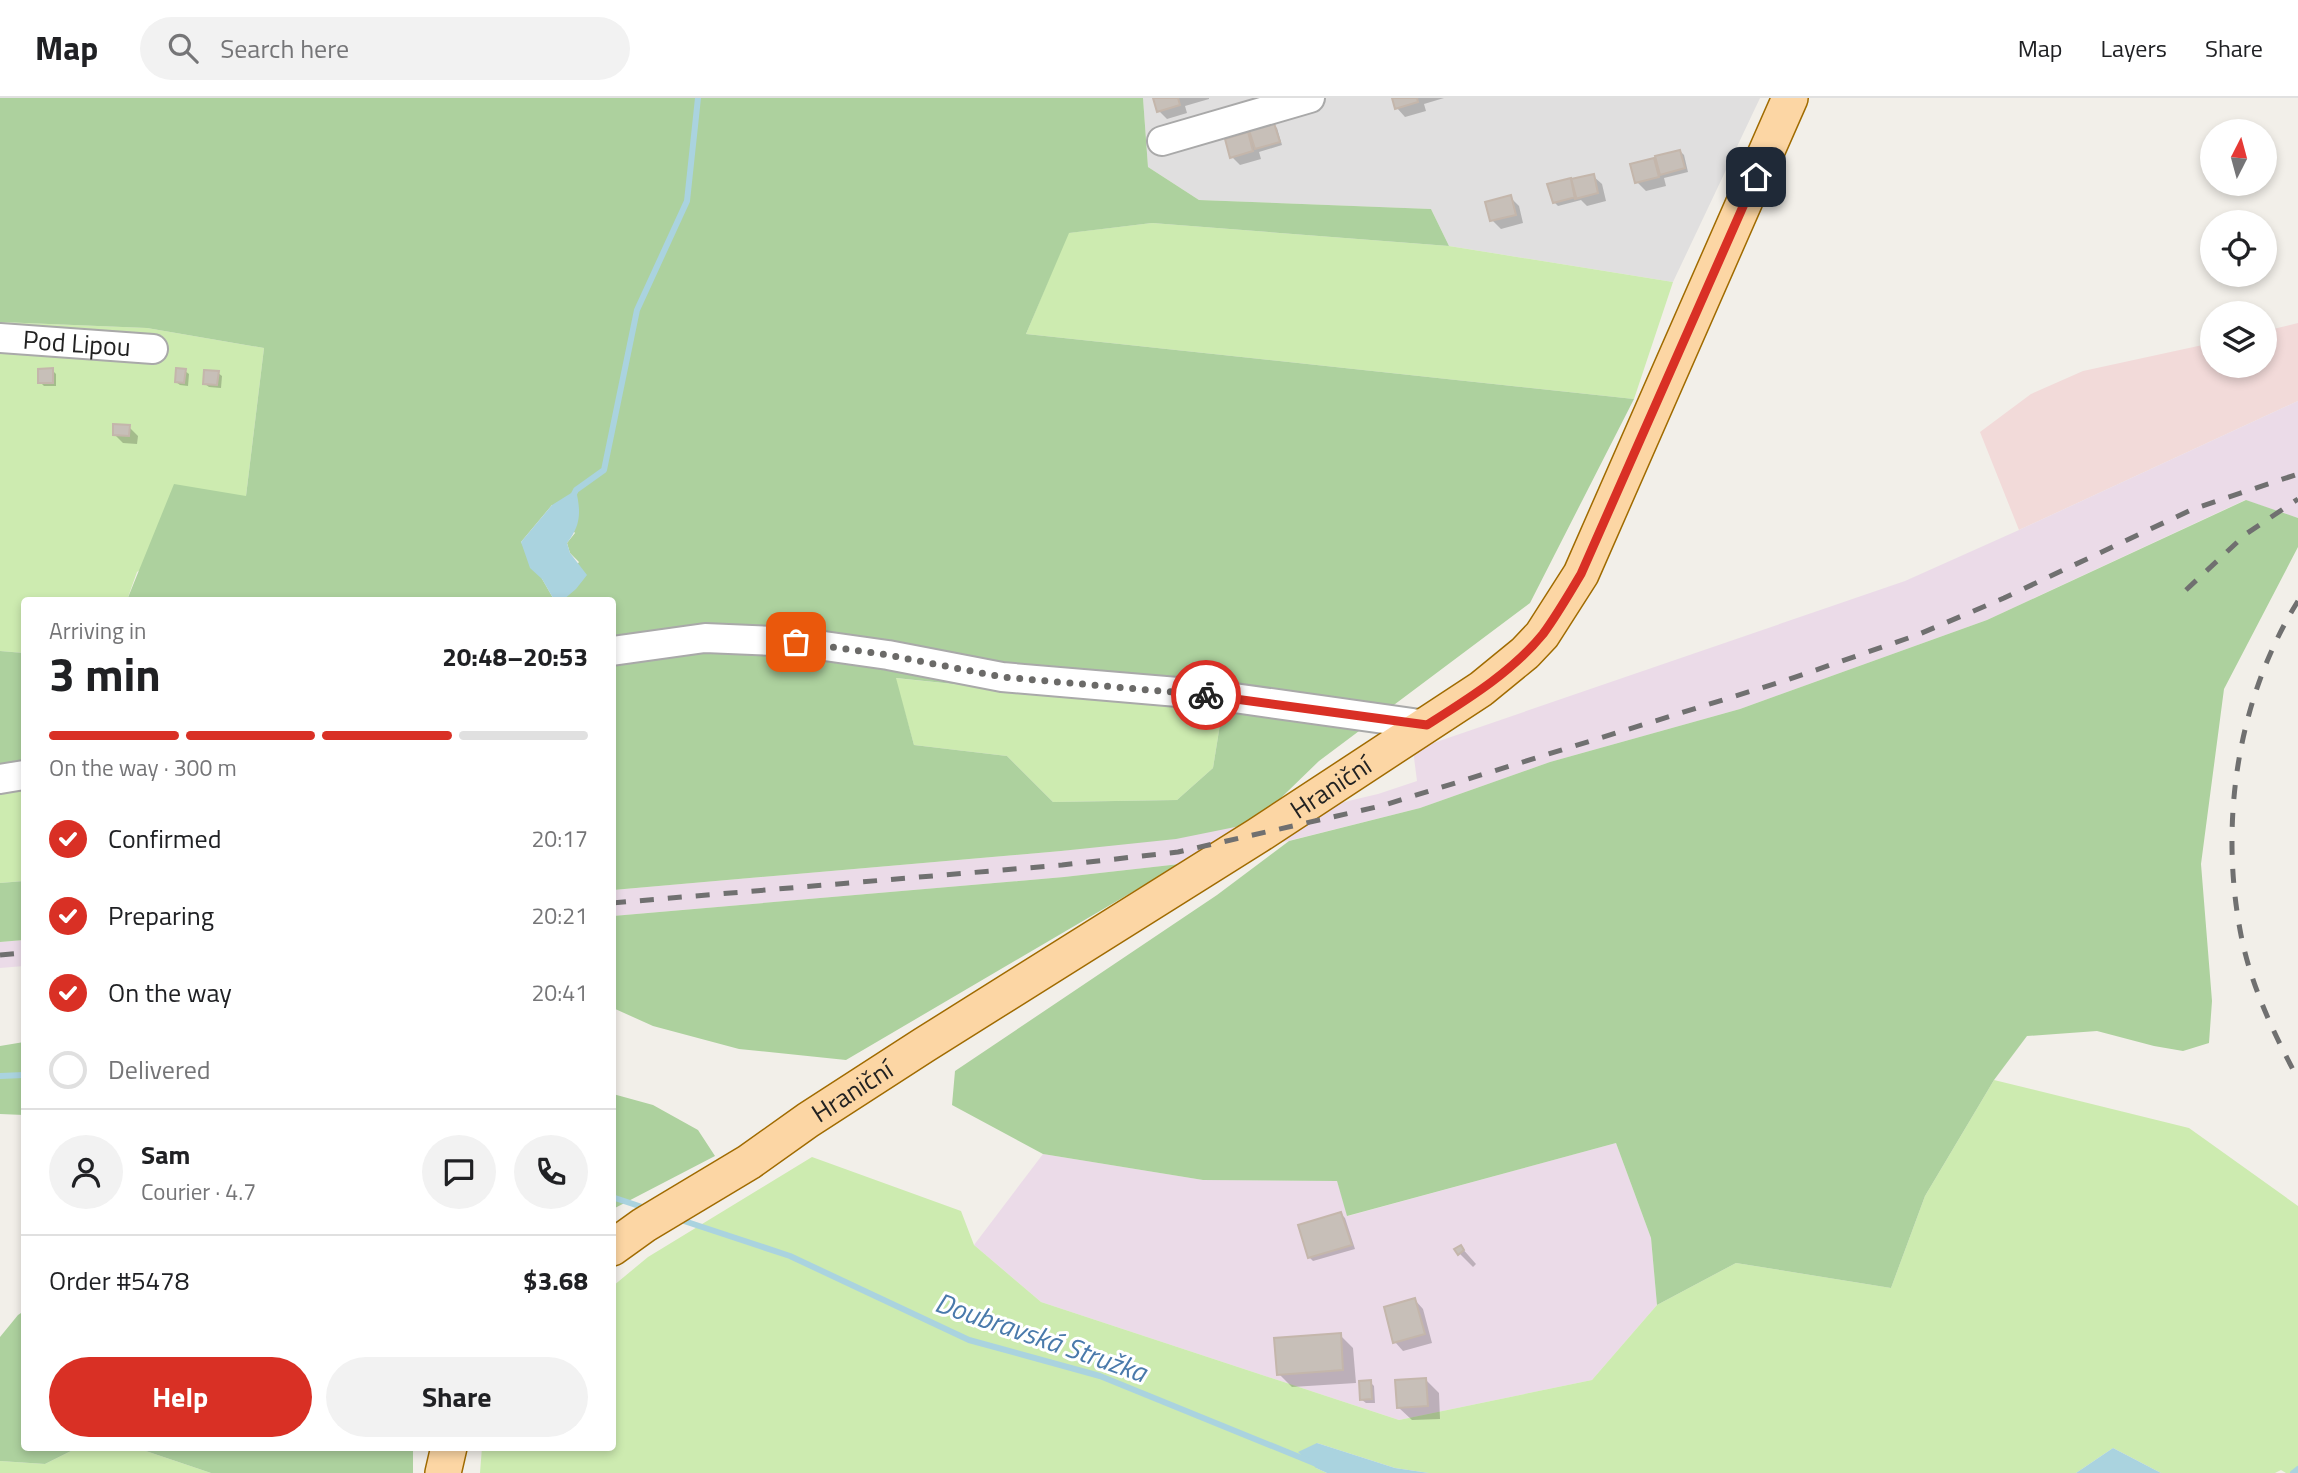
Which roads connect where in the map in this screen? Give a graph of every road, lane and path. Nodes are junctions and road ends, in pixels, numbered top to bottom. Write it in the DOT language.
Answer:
graph roads {
  1 [pos="1310,98"];
  2 [pos="1790,98"];
  3 [pos="1163,141"];
  4 [pos="0,338"];
  5 [pos="153,349"];
  6 [pos="616,650"];
  7 [pos="1427,725"];
  8 [pos="21,776"];
  9 [pos="0,779"];
  10 [pos="616,1245"];
  11 [pos="448,1451"];
  12 [pos="443,1473"];
  1 -- 3 [label="street"];
  2 -- 7 [label="main road, Hraniční"];
  4 -- 5 [label="street, Pod Lipou"];
  6 -- 7 [label="street"];
  7 -- 10 [label="main road, Hraniční"];
  8 -- 9 [label="street"];
  11 -- 12 [label="main road"];
}
